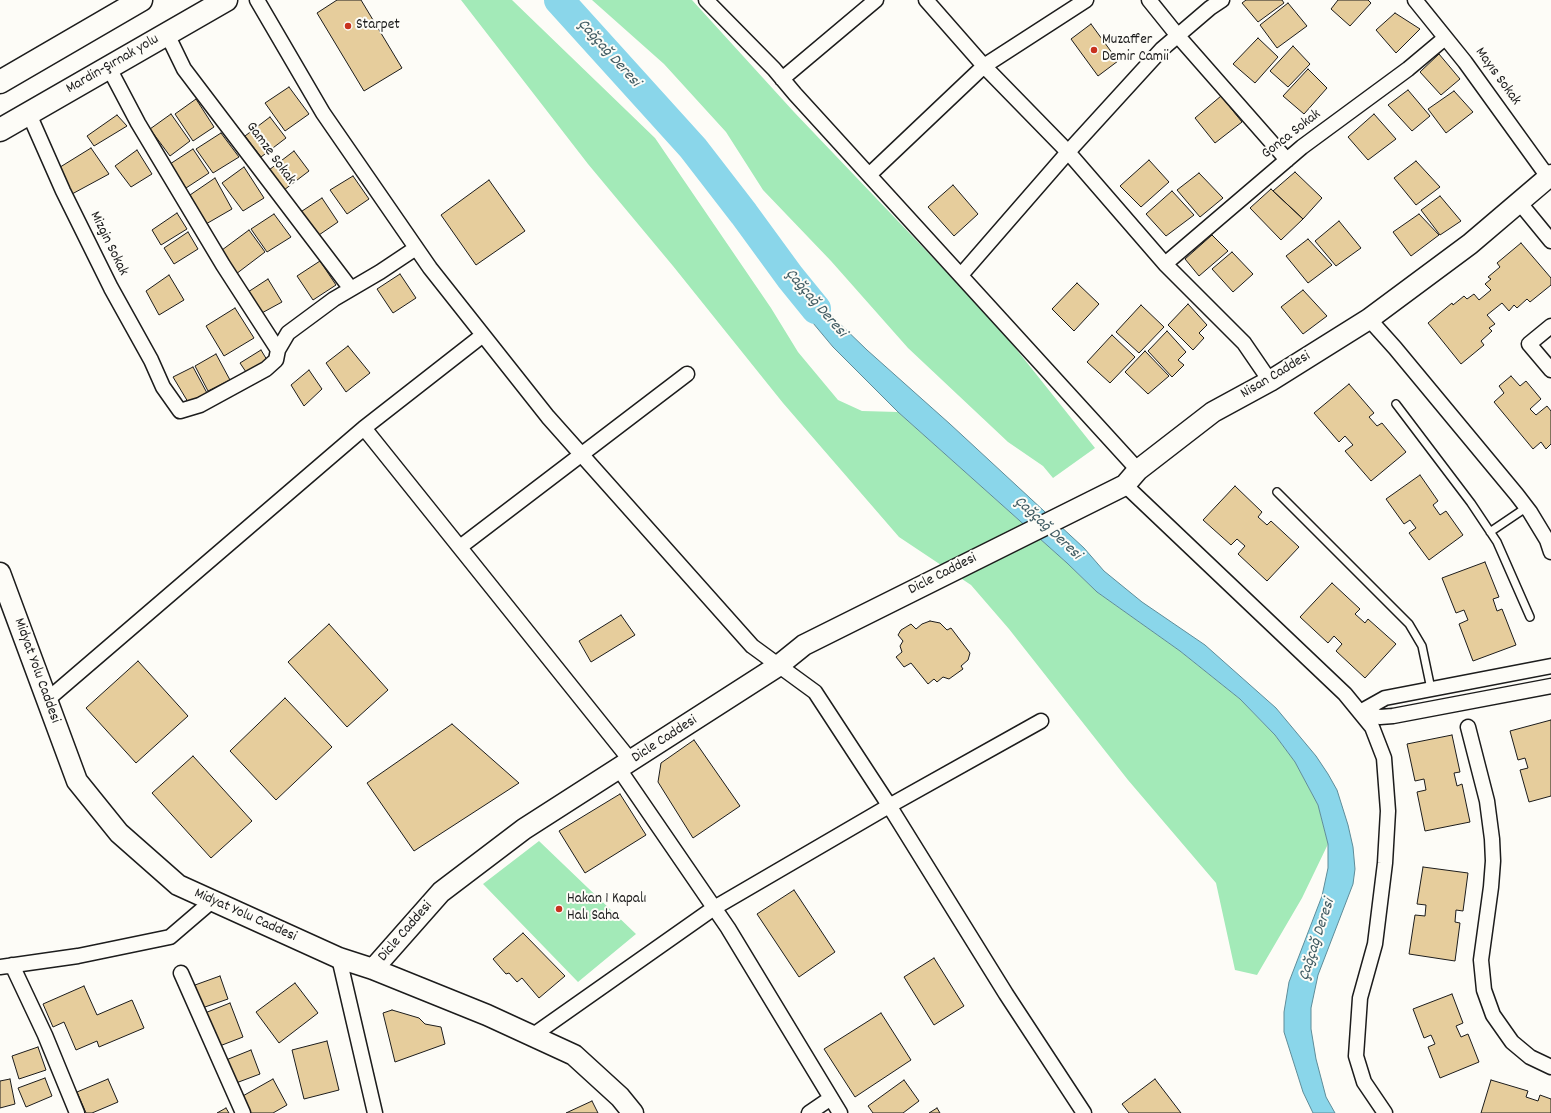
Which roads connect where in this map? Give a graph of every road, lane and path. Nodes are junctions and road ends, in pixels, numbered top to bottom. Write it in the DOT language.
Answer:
graph roads {
  1 [pos="226,0"];
  2 [pos="257,0"];
  3 [pos="706,0"];
  4 [pos="876,0"];
  5 [pos="926,0"];
  6 [pos="1086,0"];
  7 [pos="1148,0"];
  8 [pos="1222,0"];
  9 [pos="1415,0"];
  10 [pos="127,3"];
  11 [pos="167,34"];
  12 [pos="1178,36"];
  13 [pos="1445,38"];
  14 [pos="984,66"];
  15 [pos="109,68"];
  16 [pos="1,78"];
  17 [pos="782,79"];
  18 [pos="29,114"];
  19 [pos="0,130"];
  20 [pos="1068,152"];
  21 [pos="1287,160"];
  22 [pos="869,175"];
  23 [pos="1549,176"];
  24 [pos="1519,202"];
  25 [pos="1551,241"];
  26 [pos="416,248"];
  27 [pos="1165,264"];
  28 [pos="961,275"];
  29 [pos="351,289"];
  30 [pos="1369,319"];
  31 [pos="1551,326"];
  32 [pos="483,335"];
  33 [pos="278,350"];
  34 [pos="1551,370"];
  35 [pos="687,374"];
  36 [pos="1270,381"];
  37 [pos="1396,404"];
  38 [pos="364,428"];
  39 [pos="582,455"];
  40 [pos="1138,470"];
  41 [pos="1125,485"];
  42 [pos="1277,492"];
  43 [pos="1527,508"];
  44 [pos="1490,532"];
  45 [pos="1549,546"];
  46 [pos="460,548"];
  47 [pos="986,552"];
  48 [pos="0,573"];
  49 [pos="1530,617"];
  50 [pos="778,666"];
  51 [pos="1551,666"];
  52 [pos="1551,686"];
  53 [pos="1432,689"];
  54 [pos="47,700"];
  55 [pos="1360,712"];
  56 [pos="1041,722"];
  57 [pos="1468,727"];
  58 [pos="625,765"];
  59 [pos="889,806"];
  60 [pos="212,901"];
  61 [pos="714,908"];
  62 [pos="339,958"];
  63 [pos="6,966"];
  64 [pos="373,968"];
  65 [pos="181,973"];
  66 [pos="532,1036"];
  67 [pos="1551,1067"];
  68 [pos="831,1098"];
  69 [pos="77,1113"];
  70 [pos="243,1113"];
  71 [pos="375,1113"];
  72 [pos="633,1113"];
  73 [pos="809,1113"];
  74 [pos="840,1113"];
  75 [pos="1084,1113"];
  76 [pos="1385,1113"];
  1 -- 11 [label="highway, Mardin-Şırnak yolu"];
  2 -- 26 [label="street"];
  3 -- 17 [label="street"];
  4 -- 17 [label="street"];
  5 -- 14 [label="street"];
  6 -- 14 [label="street"];
  7 -- 12 [label="street"];
  8 -- 12 [label="street"];
  9 -- 13 [label="street, Mayıs Sokak"];
  10 -- 16 [label="highway"];
  11 -- 15 [label="highway, Mardin-Şırnak yolu"];
  11 -- 29 [label="street, Gamze Sokak"];
  12 -- 20 [label="street"];
  12 -- 21 [label="street"];
  13 -- 21 [label="street, Gonca Sokak"];
  13 -- 23 [label="street, Mayıs Sokak"];
  14 -- 20 [label="street"];
  14 -- 22 [label="street"];
  15 -- 18 [label="highway, Mardin-Şırnak yolu"];
  15 -- 33 [label="street"];
  17 -- 22 [label="street"];
  18 -- 19 [label="highway, Mardin-Şırnak yolu"];
  18 -- 33 [label="street, Mizgin Sokak"];
  20 -- 27 [label="street"];
  20 -- 28 [label="street"];
  21 -- 27 [label="street, Gonca Sokak"];
  22 -- 28 [label="street"];
  23 -- 24 [label="street, Nisan Caddesi"];
  24 -- 25 [label="street"];
  24 -- 30 [label="street, Nisan Caddesi"];
  26 -- 29 [label="street"];
  26 -- 32 [label="street"];
  27 -- 36 [label="street"];
  28 -- 40 [label="street"];
  29 -- 33 [label="street"];
  30 -- 36 [label="street, Nisan Caddesi"];
  30 -- 43 [label="street"];
  31 -- 34 [label="street"];
  32 -- 38 [label="street"];
  32 -- 39 [label="street"];
  35 -- 39 [label="street"];
  36 -- 40 [label="street, Nisan Caddesi"];
  37 -- 44 [label="lane"];
  38 -- 46 [label="street"];
  38 -- 54 [label="street"];
  39 -- 46 [label="street"];
  39 -- 50 [label="street"];
  40 -- 41 [label="street, Nisan Caddesi"];
  41 -- 47 [label="street, Nisan Caddesi"];
  41 -- 55 [label="street"];
  42 -- 53 [label="lane"];
  43 -- 44 [label="lane"];
  43 -- 45 [label="street"];
  44 -- 49 [label="lane"];
  46 -- 58 [label="street"];
  47 -- 50 [label="street, Dicle Caddesi"];
  48 -- 54 [label="street, Midyat Yolu Caddesi"];
  50 -- 58 [label="street, Dicle Caddesi"];
  50 -- 59 [label="street"];
  51 -- 53 [label="street"];
  52 -- 55 [label="street"];
  53 -- 55 [label="street"];
  54 -- 60 [label="street, Midyat Yolu Caddesi"];
  55 -- 76 [label="street"];
  56 -- 59 [label="street"];
  57 -- 67 [label="street"];
  58 -- 61 [label="street"];
  58 -- 64 [label="street, Dicle Caddesi"];
  59 -- 61 [label="street"];
  59 -- 75 [label="street"];
  60 -- 62 [label="street, Midyat Yolu Caddesi"];
  60 -- 63 [label="street"];
  61 -- 66 [label="street"];
  61 -- 68 [label="street"];
  62 -- 64 [label="street, Midyat Yolu Caddesi"];
  62 -- 71 [label="street"];
  63 -- 69 [label="street"];
  64 -- 66 [label="street, Midyat Yolu Caddesi"];
  65 -- 70 [label="street"];
  66 -- 72 [label="street, Midyat Yolu Caddesi"];
  68 -- 73 [label="street"];
  68 -- 74 [label="street"];
}
